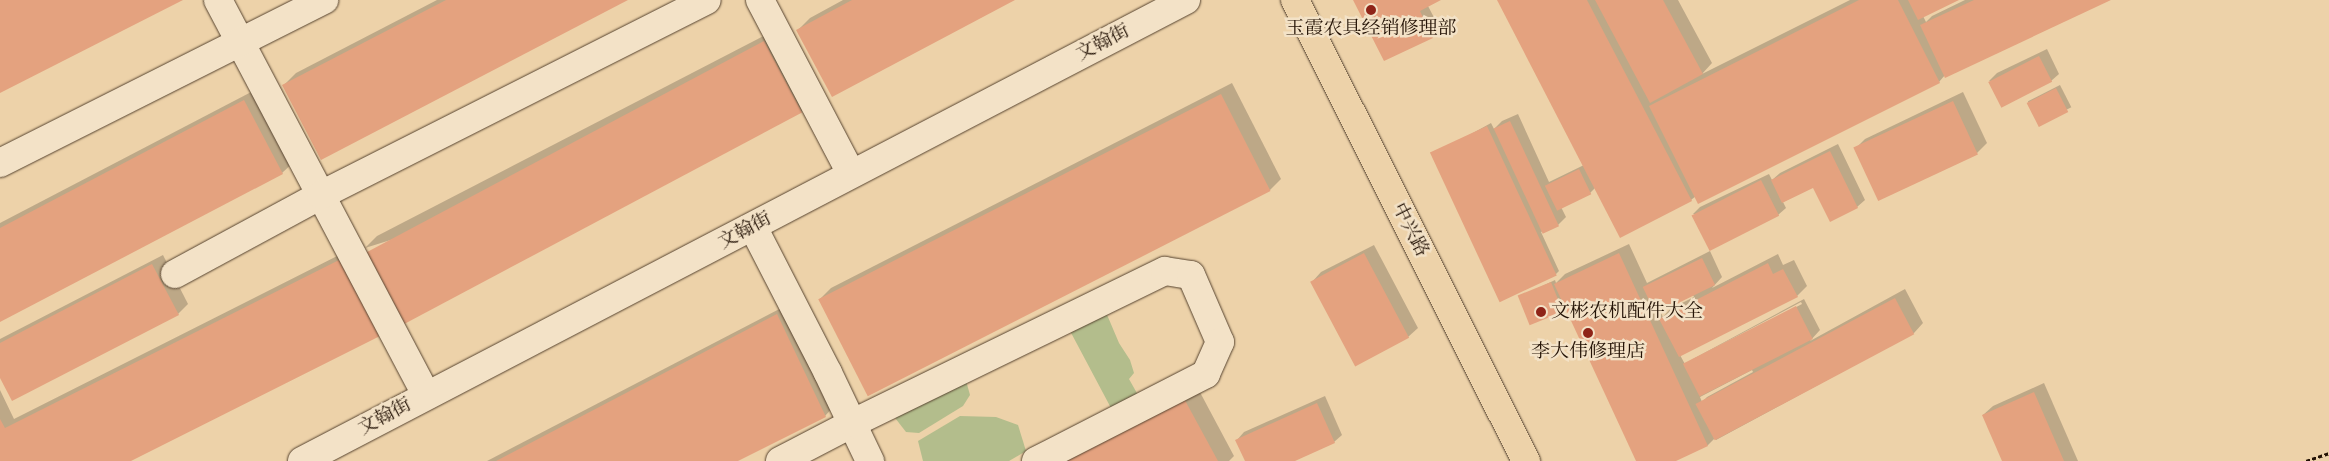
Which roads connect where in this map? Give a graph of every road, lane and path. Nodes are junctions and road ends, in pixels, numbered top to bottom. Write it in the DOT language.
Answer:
graph roads {
  1 [pos="218,0"];
  2 [pos="324,0"];
  3 [pos="707,0"];
  4 [pos="760,0"];
  5 [pos="1186,0"];
  6 [pos="1295,0"];
  7 [pos="241,44"];
  8 [pos="0,164"];
  9 [pos="851,173"];
  10 [pos="322,195"];
  11 [pos="754,228"];
  12 [pos="175,274"];
  13 [pos="426,395"];
  14 [pos="853,423"];
  15 [pos="345,451"];
  16 [pos="2329,454"];
  17 [pos="302,461"];
  18 [pos="780,461"];
  19 [pos="870,461"];
  20 [pos="1036,461"];
  21 [pos="1526,461"];
  22 [pos="2306,461"];
  1 -- 7 [label="street"];
  2 -- 7 [label="street"];
  3 -- 10 [label="street"];
  4 -- 9 [label="street"];
  5 -- 9 [label="street, 文翰街"];
  6 -- 21 [label="main road, 中兴路"];
  7 -- 8 [label="street"];
  7 -- 10 [label="street"];
  9 -- 11 [label="street, 文翰街"];
  10 -- 12 [label="street"];
  10 -- 13 [label="street"];
  11 -- 13 [label="street, 文翰街"];
  11 -- 14 [label="street"];
  13 -- 15 [label="street, 文翰街"];
  14 -- 18 [label="street"];
  14 -- 19 [label="street"];
  14 -- 20 [label="street"];
  15 -- 17 [label="street, 文翰街"];
  16 -- 22 [label="path"];
}
